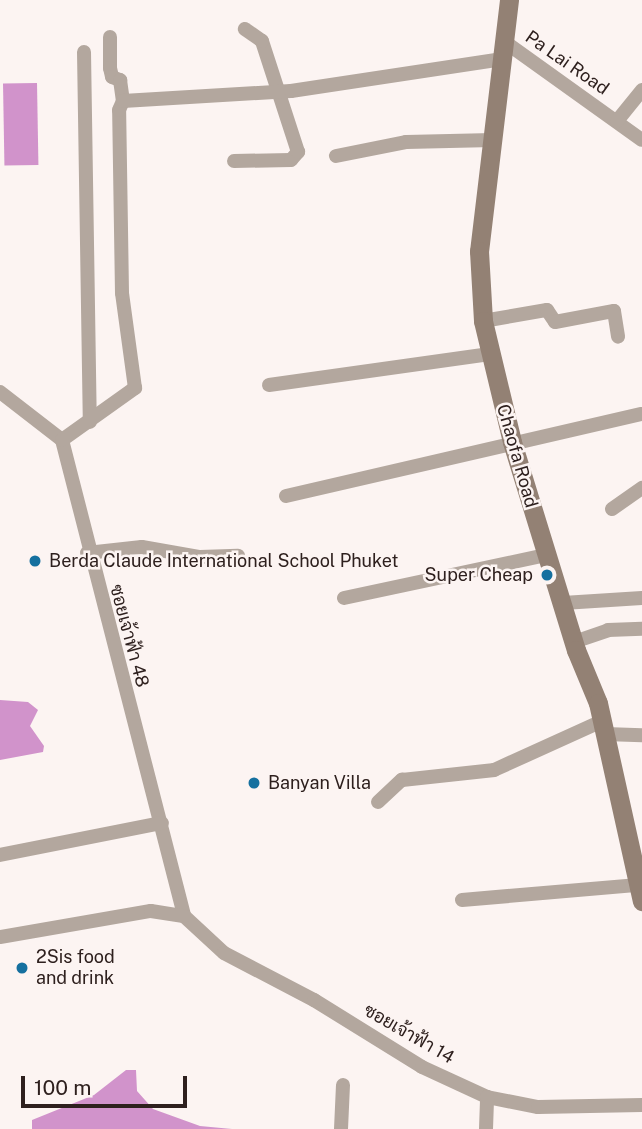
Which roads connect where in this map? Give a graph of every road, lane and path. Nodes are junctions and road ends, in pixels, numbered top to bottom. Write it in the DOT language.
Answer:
graph roads {
  1 [pos="509,0"];
  2 [pos="245,29"];
  3 [pos="110,37"];
  4 [pos="504,50"];
  5 [pos="84,52"];
  6 [pos="642,90"];
  7 [pos="279,92"];
  8 [pos="123,101"];
  9 [pos="617,121"];
  10 [pos="493,140"];
  11 [pos="642,140"];
  12 [pos="336,156"];
  13 [pos="234,161"];
  14 [pos="483,321"];
  15 [pos="618,337"];
  16 [pos="490,354"];
  17 [pos="269,385"];
  18 [pos="0,393"];
  19 [pos="642,414"];
  20 [pos="90,422"];
  21 [pos="62,440"];
  22 [pos="512,442"];
  23 [pos="642,488"];
  24 [pos="286,496"];
  25 [pos="612,509"];
  26 [pos="87,553"];
  27 [pos="546,555"];
  28 [pos="238,556"];
  29 [pos="642,597"];
  30 [pos="344,598"];
  31 [pos="563,603"];
  32 [pos="642,629"];
  33 [pos="574,642"];
  34 [pos="604,727"];
  35 [pos="642,735"];
  36 [pos="378,802"];
  37 [pos="162,822"];
  38 [pos="0,855"];
  39 [pos="640,893"];
  40 [pos="462,900"];
  41 [pos="184,916"];
  42 [pos="0,937"];
  43 [pos="343,1085"];
  44 [pos="488,1097"];
  45 [pos="642,1105"];
  46 [pos="341,1129"];
  47 [pos="486,1129"];
  1 -- 4 [label="main road, Chaofa Road"];
  2 -- 7 [label="street"];
  3 -- 8 [label="street"];
  4 -- 7 [label="street"];
  4 -- 9 [label="street, Pa Lai Road"];
  4 -- 10 [label="main road, Chaofa Road"];
  5 -- 20 [label="street"];
  6 -- 9 [label="street"];
  7 -- 8 [label="street"];
  7 -- 13 [label="street"];
  8 -- 20 [label="street"];
  9 -- 11 [label="street, Pa Lai Road"];
  10 -- 12 [label="street"];
  10 -- 14 [label="main road, Chaofa Road"];
  14 -- 15 [label="street"];
  14 -- 16 [label="main road, Chaofa Road"];
  16 -- 17 [label="street"];
  16 -- 22 [label="main road, Chaofa Road"];
  18 -- 21 [label="street"];
  19 -- 22 [label="street"];
  20 -- 21 [label="street"];
  21 -- 26 [label="street, ซอยเจ้าฟ้า 48"];
  22 -- 24 [label="street"];
  22 -- 27 [label="main road, Chaofa Road"];
  23 -- 25 [label="street"];
  26 -- 28 [label="street"];
  26 -- 37 [label="street, ซอยเจ้าฟ้า 48"];
  27 -- 30 [label="street"];
  27 -- 31 [label="main road, Chaofa Road"];
  29 -- 31 [label="street"];
  31 -- 33 [label="main road, Chaofa Road"];
  32 -- 33 [label="street"];
  33 -- 34 [label="main road, Chaofa Road"];
  34 -- 35 [label="street"];
  34 -- 36 [label="street"];
  34 -- 39 [label="main road, Chaofa Road"];
  37 -- 38 [label="street"];
  37 -- 41 [label="street, ซอยเจ้าฟ้า 48"];
  39 -- 40 [label="street"];
  41 -- 42 [label="street"];
  41 -- 44 [label="street, ซอยเจ้าฟ้า 14"];
  43 -- 46 [label="street"];
  44 -- 45 [label="street, ซอยเจ้าฟ้า 14"];
  44 -- 47 [label="street"];
}
